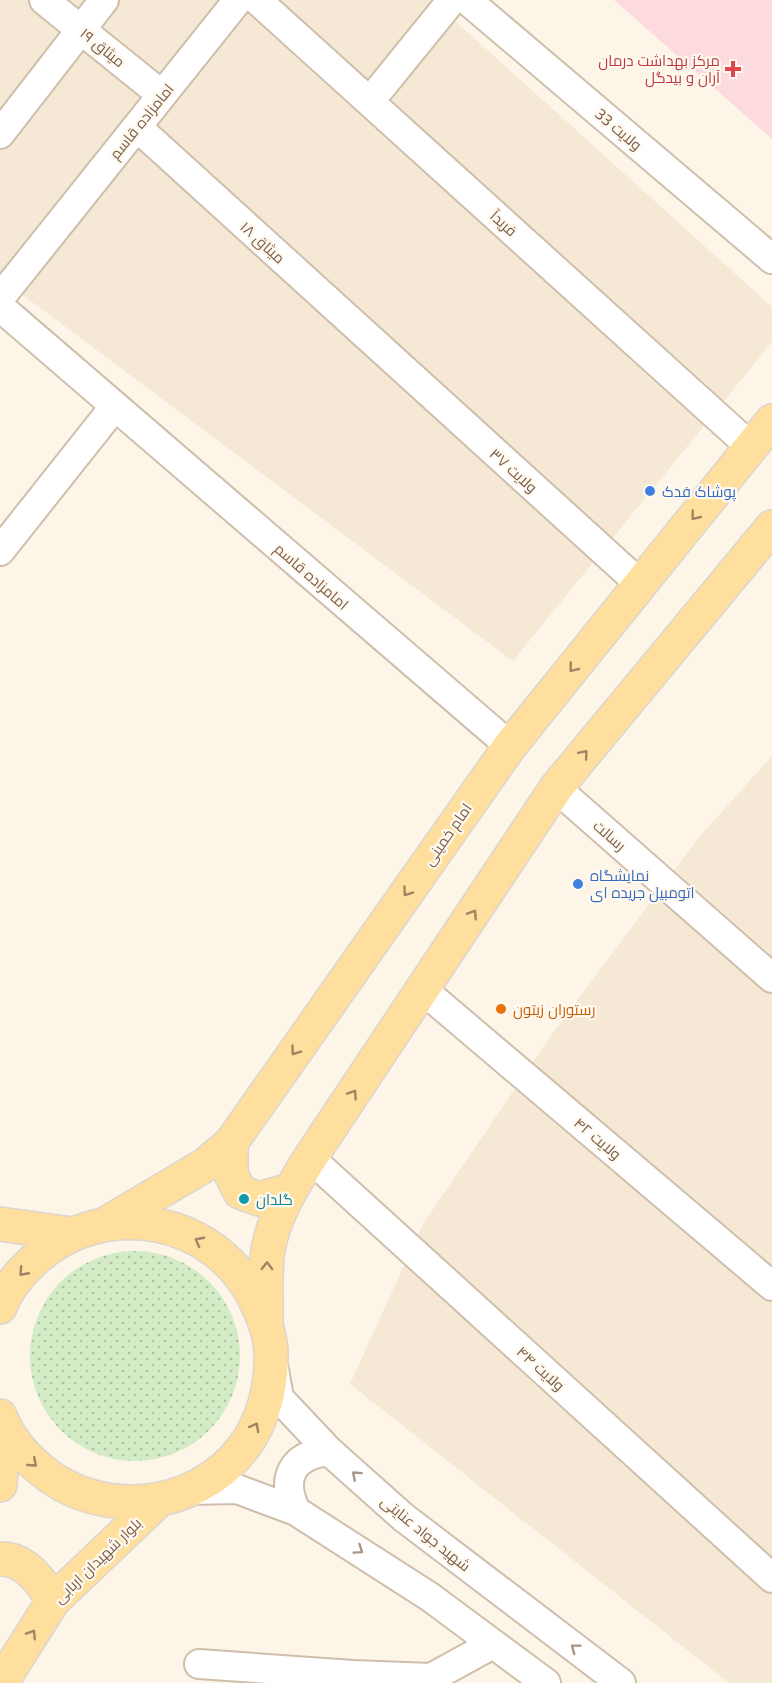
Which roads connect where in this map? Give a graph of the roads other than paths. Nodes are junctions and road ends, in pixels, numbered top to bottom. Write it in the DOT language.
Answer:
graph roads {
  1 [pos="44,0"];
  2 [pos="104,0"];
  3 [pos="238,0"];
  4 [pos="257,0"];
  5 [pos="452,0"];
  6 [pos="466,0"];
  7 [pos="81,29"];
  8 [pos="162,94"];
  9 [pos="370,101"];
  10 [pos="136,127"];
  11 [pos="0,134"];
  12 [pos="772,259"];
  13 [pos="0,298"];
  14 [pos="0,307"];
  15 [pos="389,357"];
  16 [pos="115,406"];
  17 [pos="772,421"];
  18 [pos="751,447"];
  19 [pos="770,534"];
  20 [pos="0,551"];
  21 [pos="640,584"];
  22 [pos="510,746"];
  23 [pos="556,788"];
  24 [pos="772,978"];
  25 [pos="423,990"];
  26 [pos="231,1143"];
  27 [pos="310,1158"];
  28 [pos="290,1190"];
  29 [pos="107,1223"];
  30 [pos="0,1224"];
  31 [pos="72,1234"];
  32 [pos="772,1286"];
  33 [pos="0,1307"];
  34 [pos="269,1339"];
  35 [pos="2,1421"];
  36 [pos="329,1451"];
  37 [pos="0,1485"];
  38 [pos="190,1490"];
  39 [pos="158,1501"];
  40 [pos="296,1511"];
  41 [pos="0,1559"];
  42 [pos="772,1578"];
  43 [pos="53,1601"];
  44 [pos="493,1644"];
  45 [pos="199,1664"];
  46 [pos="1,1683"];
  47 [pos="546,1683"];
  48 [pos="621,1683"];
  1 -- 7 [label="street, میثاق ۱۹"];
  2 -- 7 [label="street"];
  3 -- 8 [label="street, امامزاده قاسم"];
  4 -- 9 [label="street, فریدآ"];
  5 -- 9 [label="street"];
  6 -- 12 [label="street, ولایت 33"];
  7 -- 8 [label="street, میثاق ۱۹"];
  7 -- 11 [label="street"];
  8 -- 10 [label="street, امامزاده قاسم"];
  9 -- 18 [label="street, فریدآ"];
  10 -- 13 [label="street, امامزاده قاسم"];
  10 -- 15 [label="street, میثاق ۱۸"];
  14 -- 16 [label="street, امامزاده قاسم"];
  15 -- 21 [label="street, ولایت ۳۷"];
  16 -- 20 [label="street"];
  16 -- 22 [label="street, امامزاده قاسم"];
  17 -- 18 [label="main road, امام خمینی"];
  18 -- 21 [label="main road, امام خمینی, one-way"];
  23 -- 19 [label="main road, one-way"];
  21 -- 22 [label="main road, امام خمینی, one-way"];
  22 -- 26 [label="main road, امام خمینی, one-way"];
  23 -- 24 [label="street, رسالت"];
  25 -- 23 [label="main road, one-way"];
  27 -- 25 [label="main road, one-way"];
  25 -- 32 [label="street, ولایت ۴۲"];
  26 -- 28 [label="main road"];
  26 -- 29 [label="main road, امام خمینی"];
  27 -- 28 [label="main road"];
  27 -- 42 [label="street, ولایت ۴۴"];
  34 -- 28 [label="main road, one-way"];
  29 -- 31 [label="main road"];
  34 -- 29 [label="main road, one-way"];
  30 -- 31 [label="main road"];
  31 -- 33 [label="main road, one-way"];
  34 -- 36 [label="street, شهید جواد عنایتی"];
  38 -- 34 [label="main road, one-way"];
  35 -- 37 [label="main road"];
  35 -- 39 [label="main road, one-way"];
  36 -- 40 [label="street"];
  48 -- 36 [label="street, شهید جواد عنایتی, one-way"];
  38 -- 39 [label="main road"];
  38 -- 40 [label="street"];
  39 -- 43 [label="main road, بلوار شهیدان اربابی"];
  40 -- 44 [label="street, one-way"];
  41 -- 43 [label="main road"];
  46 -- 43 [label="main road, بلوار شهیدان اربابی, one-way"];
  44 -- 45 [label="street"];
  44 -- 47 [label="street"];
}
